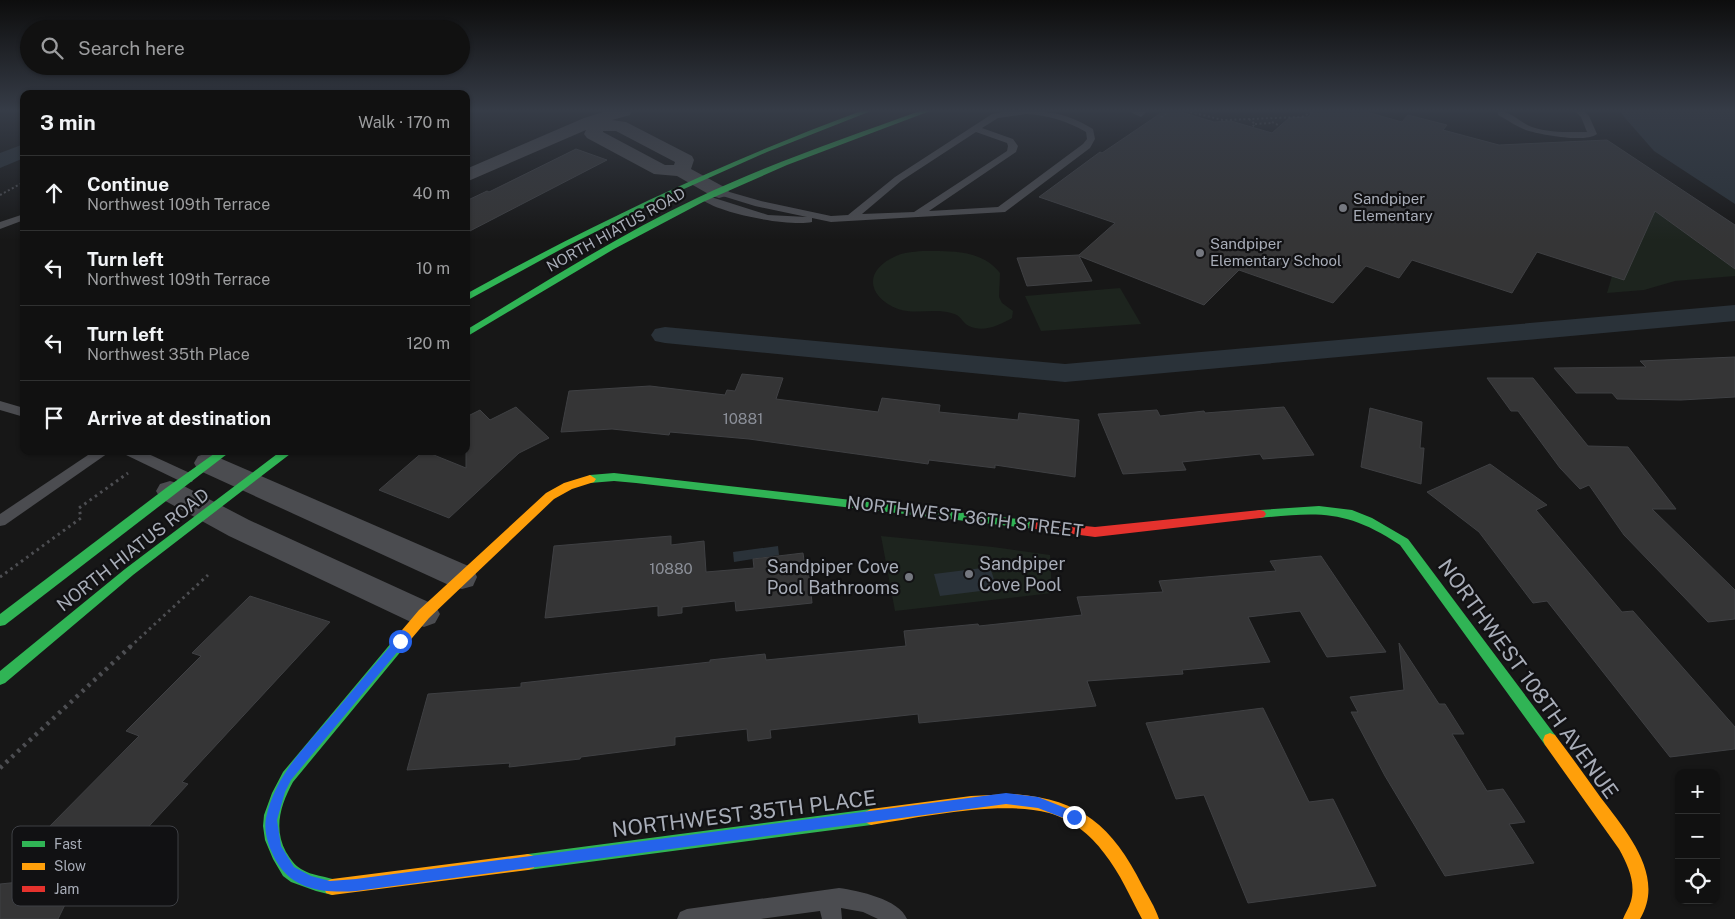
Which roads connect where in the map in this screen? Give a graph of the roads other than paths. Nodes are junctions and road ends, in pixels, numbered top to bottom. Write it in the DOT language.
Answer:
graph roads {
  1 [pos="520,154"];
  2 [pos="631,154"];
  3 [pos="746,154"];
  4 [pos="810,154"];
  5 [pos="937,154"];
  6 [pos="1009,154"];
  7 [pos="1076,154"];
  8 [pos="470,174"];
  9 [pos="688,175"];
  10 [pos="712,195"];
  11 [pos="916,214"];
  12 [pos="852,218"];
  13 [pos="20,219"];
  14 [pos="832,219"];
  15 [pos="0,226"];
  16 [pos="470,296"];
  17 [pos="470,332"];
  18 [pos="0,405"];
  19 [pos="20,412"];
  20 [pos="98,455"];
  21 [pos="137,455"];
  22 [pos="285,455"];
  23 [pos="197,471"];
  24 [pos="249,482"];
  25 [pos="210,511"];
  26 [pos="1341,511"];
  27 [pos="0,522"];
  28 [pos="462,577"];
  29 [pos="424,614"];
  30 [pos="0,621"];
  31 [pos="0,679"];
  32 [pos="290,872"];
  33 [pos="831,914"];
  34 [pos="687,919"];
  35 [pos="897,919"];
  36 [pos="1151,919"];
  37 [pos="1631,919"];
  1 -- 8 [label="street"];
  2 -- 9 [label="street"];
  3 -- 9 [label="street, NORTH HIATUS ROAD"];
  4 -- 10 [label="street, NORTH HIATUS ROAD"];
  5 -- 12 [label="lane"];
  6 -- 11 [label="lane"];
  7 -- 11 [label="lane"];
  9 -- 10 [label="street"];
  9 -- 16 [label="street, NORTH HIATUS ROAD"];
  10 -- 14 [label="lane"];
  10 -- 14 [label="lane"];
  10 -- 17 [label="street, NORTH HIATUS ROAD"];
  11 -- 12 [label="lane"];
  12 -- 14 [label="lane"];
  13 -- 15 [label="lane"];
  18 -- 19 [label="lane"];
  20 -- 27 [label="lane"];
  21 -- 23 [label="lane"];
  22 -- 24 [label="street, NORTH HIATUS ROAD"];
  23 -- 24 [label="street"];
  23 -- 25 [label="street"];
  23 -- 30 [label="street, NORTH HIATUS ROAD"];
  24 -- 25 [label="street, NORTH HIATUS ROAD"];
  24 -- 28 [label="street"];
  25 -- 29 [label="street"];
  25 -- 31 [label="street, NORTH HIATUS ROAD"];
  26 -- 28 [label="street, NORTHWEST 36TH STREET"];
  26 -- 37 [label="street, NORTHWEST 108TH AVENUE"];
  28 -- 29 [label="street, NORTHWEST 36TH STREET"];
  29 -- 32 [label="street, NORTHWEST 36TH STREET"];
  32 -- 36 [label="street, NORTHWEST 35TH PLACE"];
  33 -- 34 [label="lane"];
  33 -- 35 [label="lane"];
}
